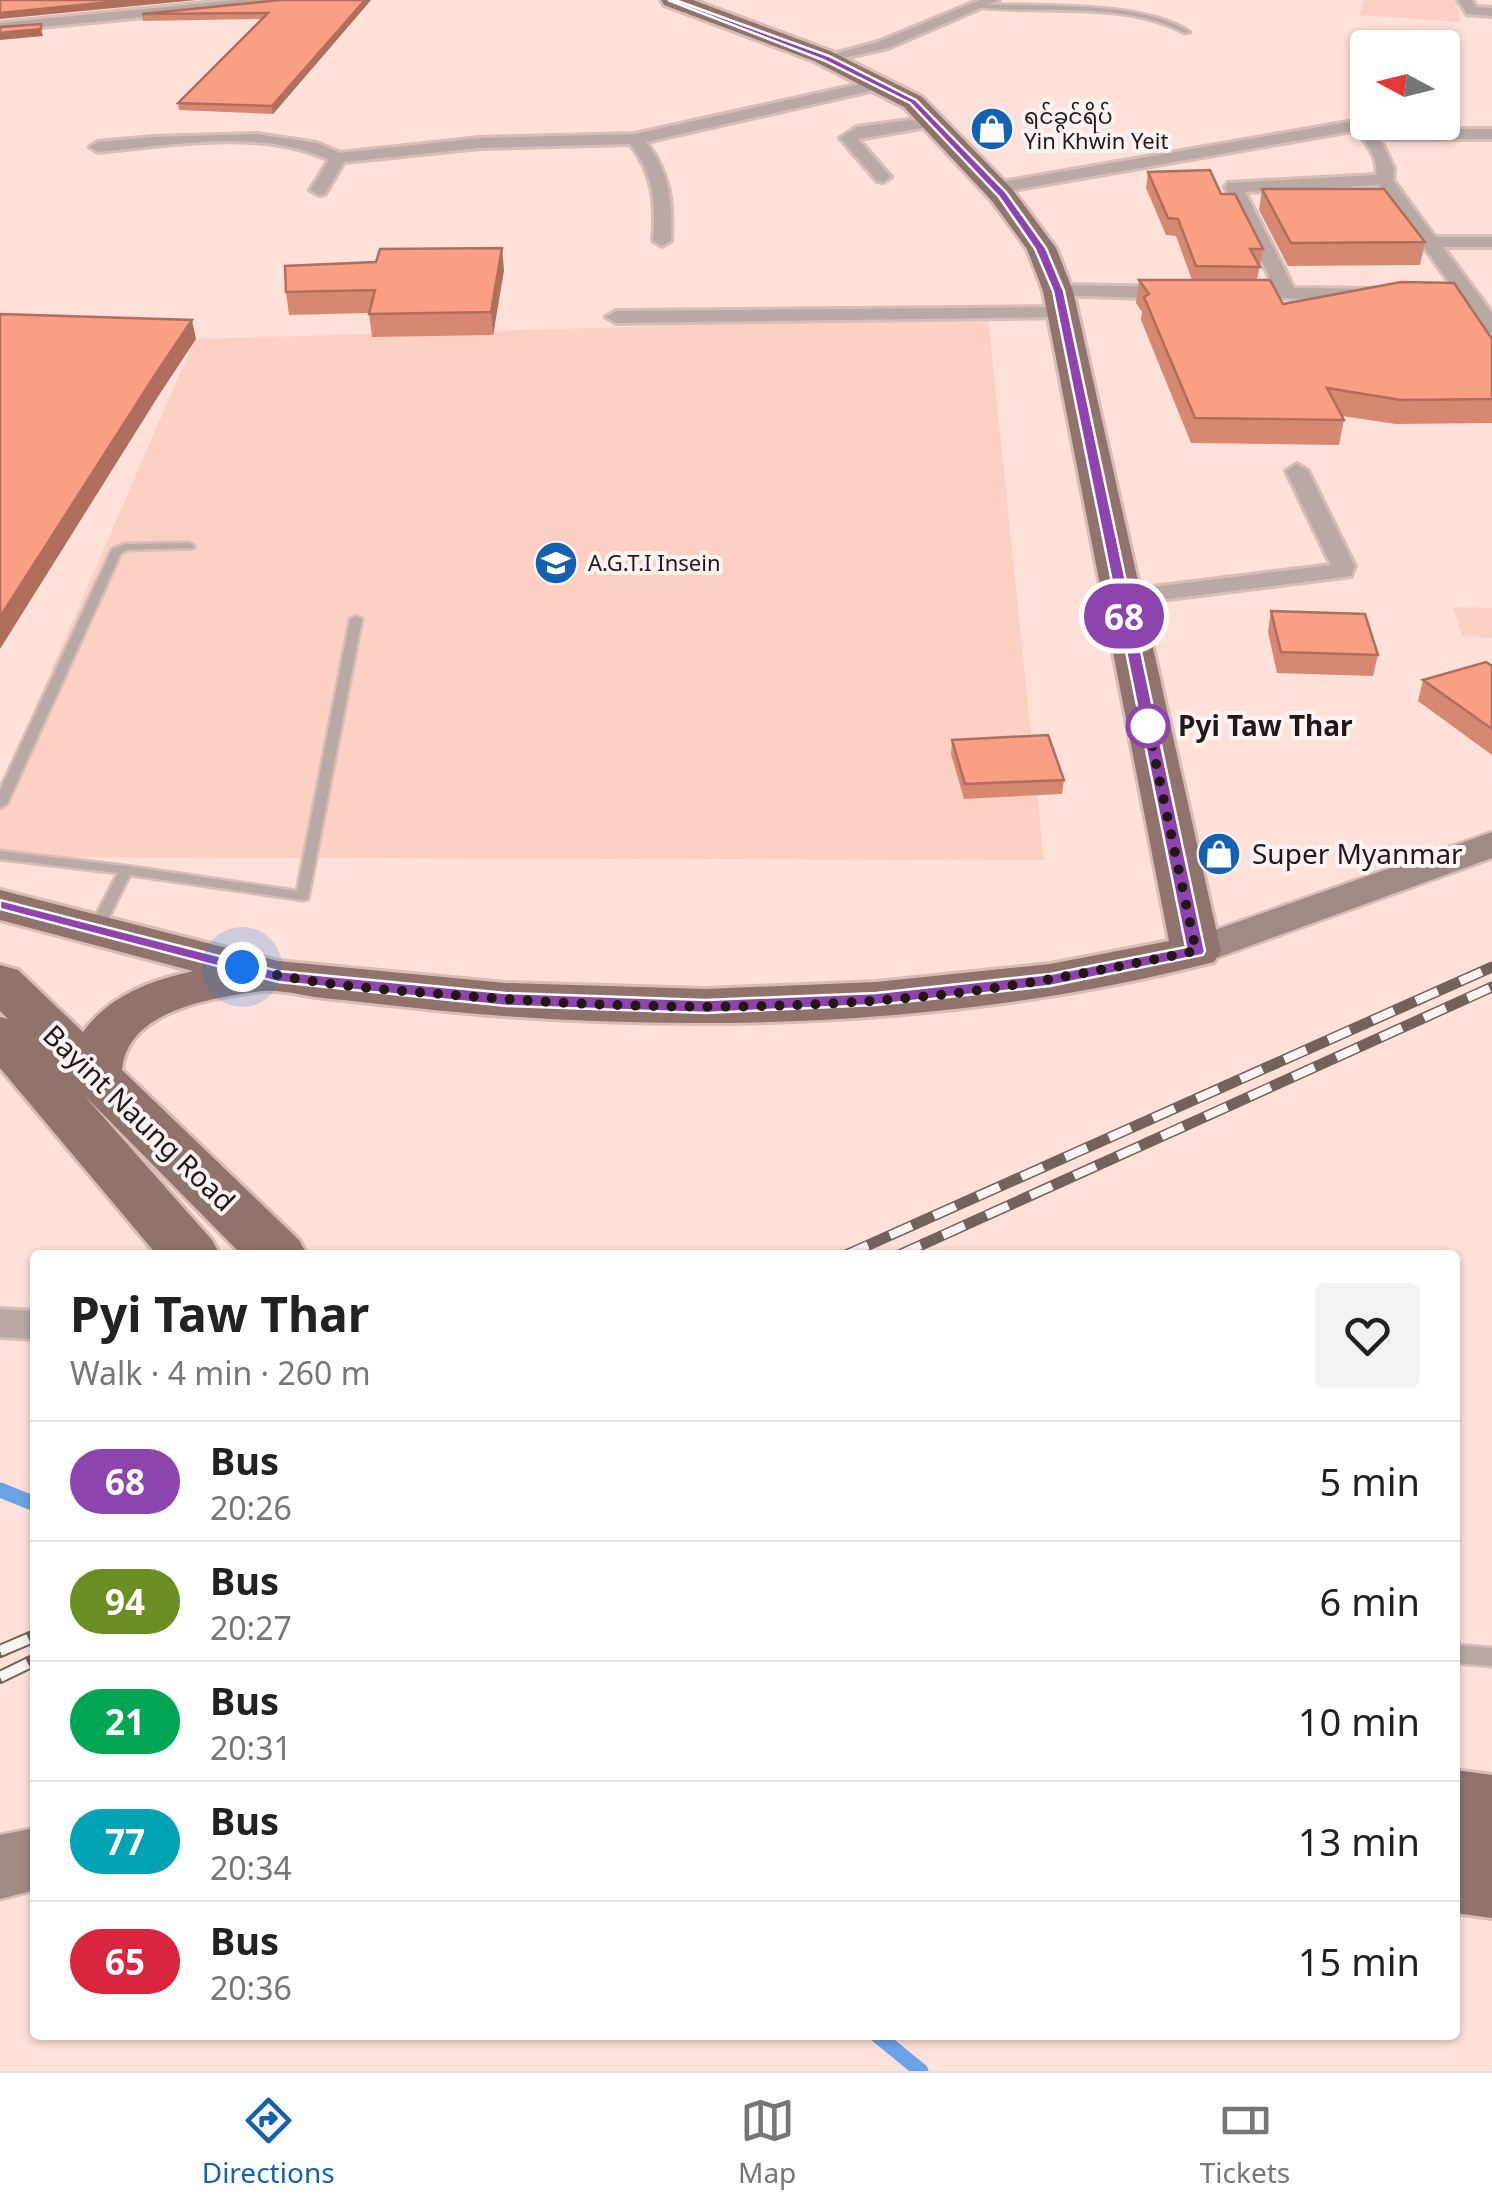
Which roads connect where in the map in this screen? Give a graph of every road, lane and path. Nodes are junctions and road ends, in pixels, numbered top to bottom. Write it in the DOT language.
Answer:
graph roads {
  1 [pos="146,0"];
  2 [pos="279,0"];
  3 [pos="672,0"];
  4 [pos="984,3"];
  5 [pos="1469,5"];
  6 [pos="45,8"];
  7 [pos="132,12"];
  8 [pos="1492,12"];
  9 [pos="32,23"];
  10 [pos="1466,26"];
  11 [pos="0,27"];
  12 [pos="1187,32"];
  13 [pos="826,58"];
  14 [pos="883,84"];
  15 [pos="933,122"];
  16 [pos="1350,127"];
  17 [pos="1460,134"];
  18 [pos="1492,134"];
  19 [pos="636,139"];
  20 [pos="1373,140"];
  21 [pos="98,148"];
  22 [pos="338,158"];
  23 [pos="883,178"];
  24 [pos="1384,180"];
  25 [pos="996,188"];
  26 [pos="320,190"];
  27 [pos="662,241"];
  28 [pos="1430,242"];
  29 [pos="1492,242"];
  30 [pos="1288,294"];
  31 [pos="1470,296"];
  32 [pos="1060,302"];
  33 [pos="616,317"];
  34 [pos="1492,326"];
  35 [pos="1297,471"];
  36 [pos="188,546"];
  37 [pos="1120,598"];
  38 [pos="356,619"];
  39 [pos="0,804"];
  40 [pos="1492,844"];
  41 [pos="0,854"];
  42 [pos="126,870"];
  43 [pos="0,906"];
  44 [pos="96,929"];
  45 [pos="1196,951"];
  46 [pos="278,976"];
  47 [pos="0,981"];
  48 [pos="0,1034"];
  49 [pos="95,1078"];
  50 [pos="187,1250"];
  51 [pos="273,1250"];
  52 [pos="0,1322"];
  53 [pos="30,1325"];
  54 [pos="1460,1655"];
  55 [pos="1492,1658"];
  56 [pos="1460,1806"];
  57 [pos="1492,1810"];
  58 [pos="30,1860"];
  59 [pos="0,1866"];
  60 [pos="1460,1877"];
  61 [pos="1492,1882"];
  1 -- 7 [label="street"];
  2 -- 7 [label="street"];
  3 -- 13 [label="main road"];
  4 -- 12 [label="lane"];
  4 -- 13 [label="street"];
  5 -- 8 [label="street"];
  5 -- 10 [label="street"];
  6 -- 9 [label="street"];
  7 -- 9 [label="street"];
  9 -- 11 [label="street"];
  13 -- 14 [label="main road"];
  14 -- 15 [label="main road"];
  14 -- 19 [label="street"];
  15 -- 23 [label="street"];
  15 -- 25 [label="main road"];
  16 -- 25 [label="street"];
  17 -- 18 [label="street"];
  19 -- 22 [label="street"];
  19 -- 27 [label="street"];
  20 -- 24 [label="street"];
  21 -- 22 [label="street"];
  22 -- 26 [label="street"];
  24 -- 28 [label="street"];
  24 -- 30 [label="street"];
  25 -- 32 [label="main road"];
  28 -- 29 [label="street"];
  28 -- 31 [label="street"];
  30 -- 31 [label="street"];
  30 -- 32 [label="street"];
  31 -- 34 [label="street"];
  32 -- 33 [label="street"];
  32 -- 37 [label="main road"];
  35 -- 37 [label="street"];
  36 -- 39 [label="lane"];
  37 -- 45 [label="main road"];
  38 -- 42 [label="lane"];
  40 -- 45 [label="main road"];
  41 -- 42 [label="lane"];
  42 -- 44 [label="lane"];
  43 -- 44 [label="main road"];
  44 -- 46 [label="main road"];
  45 -- 46 [label="main road"];
  46 -- 49 [label="main road"];
  47 -- 49 [label="main road, Bayint Naung Road"];
  48 -- 50 [label="main road, Bayint Naung Road"];
  49 -- 51 [label="main road, Bayint Naung Road"];
  52 -- 53 [label="street"];
  54 -- 55 [label="lane"];
  56 -- 57 [label="main road"];
  58 -- 59 [label="main road"];
  60 -- 61 [label="main road"];
}
